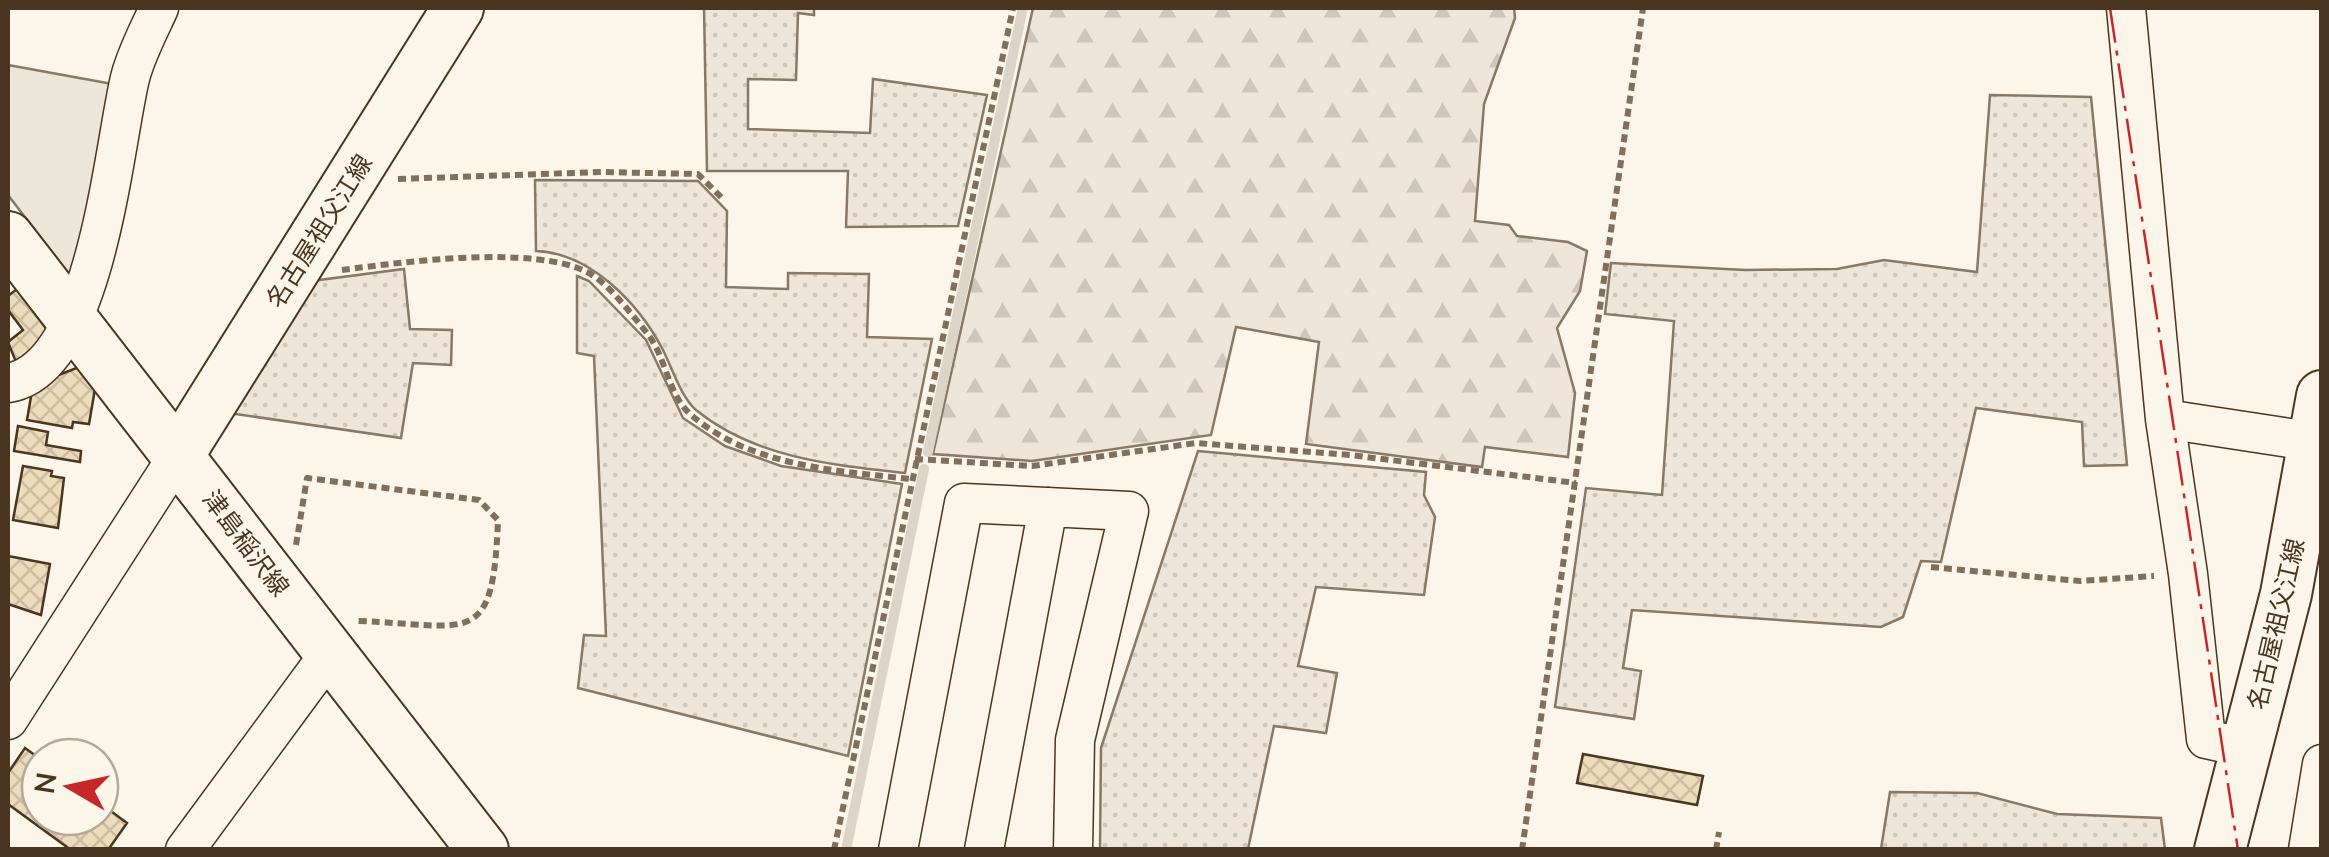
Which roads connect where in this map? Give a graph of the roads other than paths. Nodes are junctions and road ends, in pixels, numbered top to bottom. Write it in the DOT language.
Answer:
graph roads {
  1 [pos="159,8"];
  2 [pos="458,8"];
  3 [pos="2126,8"];
  4 [pos="8,236"];
  5 [pos="73,319"];
  6 [pos="8,383"];
  7 [pos="2164,419"];
  8 [pos="2319,427"];
  9 [pos="179,454"];
  10 [pos="1048,507"];
  11 [pos="321,642"];
  12 [pos="8,720"];
  13 [pos="2247,748"];
  14 [pos="2322,764"];
  15 [pos="463,841"];
  16 [pos="185,850"];
  17 [pos="898,850"];
  18 [pos="984,850"];
  19 [pos="1073,850"];
  20 [pos="2220,850"];
  21 [pos="2308,850"];
  1 -- 5 [label="street"];
  2 -- 9 [label="main road, 名古屋祖父江線"];
  3 -- 7 [label="street"];
  4 -- 5 [label="main road, 津島稲沢線"];
  5 -- 6 [label="street"];
  5 -- 9 [label="main road, 津島稲沢線"];
  7 -- 8 [label="street"];
  7 -- 13 [label="street"];
  8 -- 13 [label="main road, 名古屋祖父江線"];
  9 -- 11 [label="main road, 津島稲沢線"];
  9 -- 12 [label="street"];
  10 -- 17 [label="street"];
  10 -- 18 [label="street"];
  10 -- 19 [label="street"];
  11 -- 15 [label="main road, 津島稲沢線"];
  11 -- 16 [label="street"];
  13 -- 20 [label="main road, 名古屋祖父江線"];
  14 -- 21 [label="street"];
}
